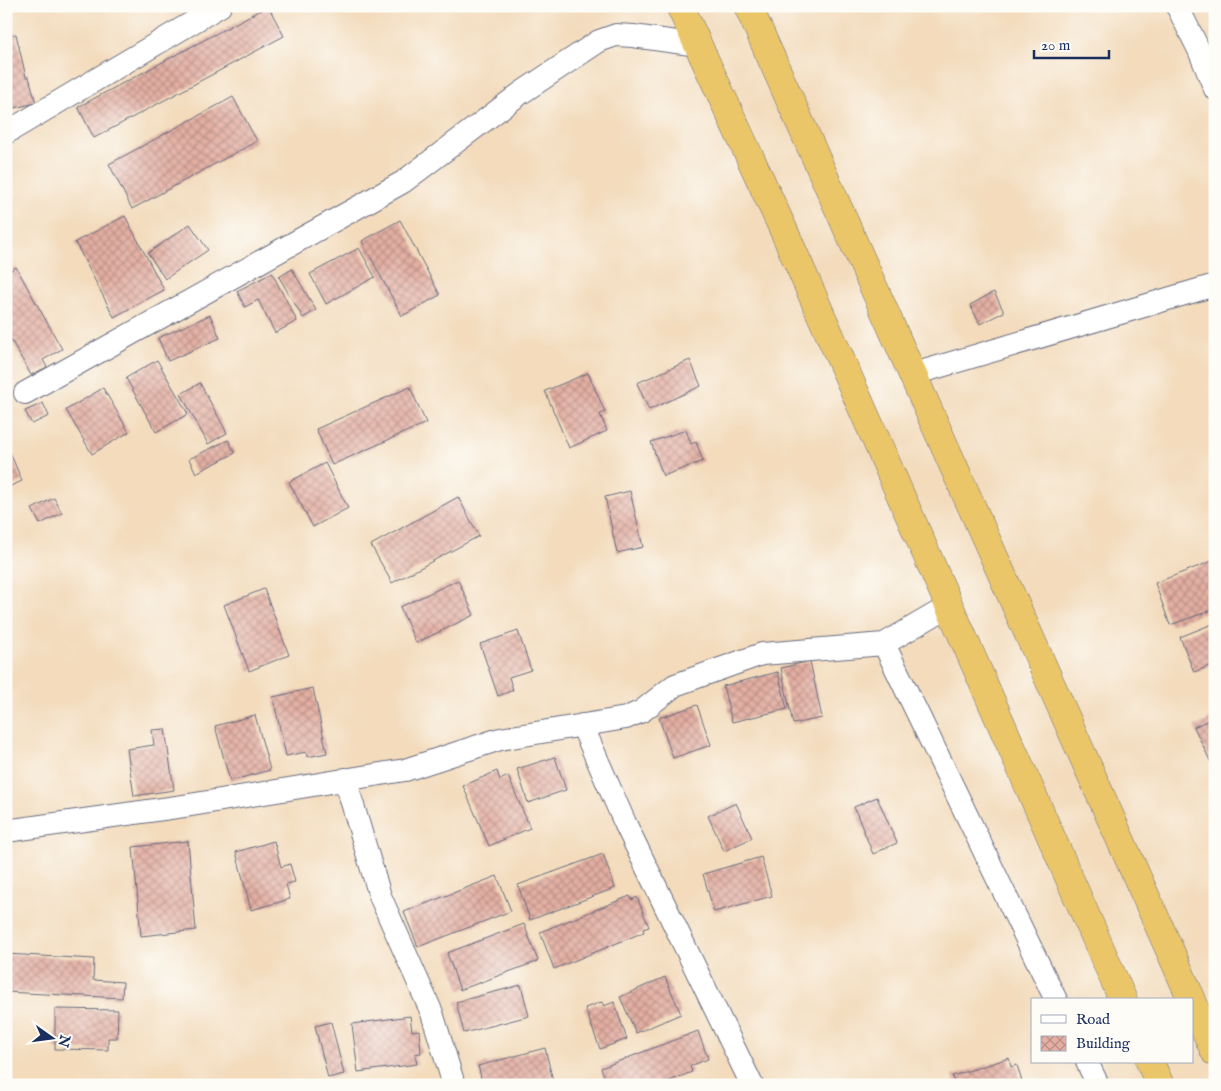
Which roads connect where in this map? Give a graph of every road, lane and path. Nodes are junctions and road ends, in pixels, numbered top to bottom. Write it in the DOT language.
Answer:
graph roads {
  1 [pos="220,6"];
  2 [pos="680,6"];
  3 [pos="748,6"];
  4 [pos="1177,6"];
  5 [pos="698,45"];
  6 [pos="1215,89"];
  7 [pos="6,133"];
  8 [pos="1215,285"];
  9 [pos="914,374"];
  10 [pos="26,393"];
  11 [pos="949,606"];
  12 [pos="884,644"];
  13 [pos="582,725"];
  14 [pos="345,779"];
  15 [pos="6,831"];
  16 [pos="1055,998"];
  17 [pos="1122,998"];
  18 [pos="1191,998"];
  19 [pos="1194,1005"];
  20 [pos="1215,1052"];
  21 [pos="1088,1064"];
  22 [pos="1151,1064"];
  23 [pos="454,1085"];
  24 [pos="752,1085"];
  25 [pos="1098,1085"];
  26 [pos="1160,1085"];
  1 -- 7 [label="street"];
  2 -- 5 [label="highway"];
  3 -- 9 [label="highway"];
  4 -- 6 [label="street"];
  5 -- 10 [label="street"];
  5 -- 11 [label="highway"];
  8 -- 9 [label="street"];
  9 -- 18 [label="highway"];
  11 -- 12 [label="street"];
  11 -- 17 [label="highway"];
  12 -- 13 [label="street"];
  12 -- 16 [label="street"];
  13 -- 14 [label="street"];
  13 -- 24 [label="street"];
  14 -- 15 [label="street"];
  14 -- 23 [label="street"];
  19 -- 20 [label="highway"];
  21 -- 25 [label="street"];
  22 -- 26 [label="highway"];
}
